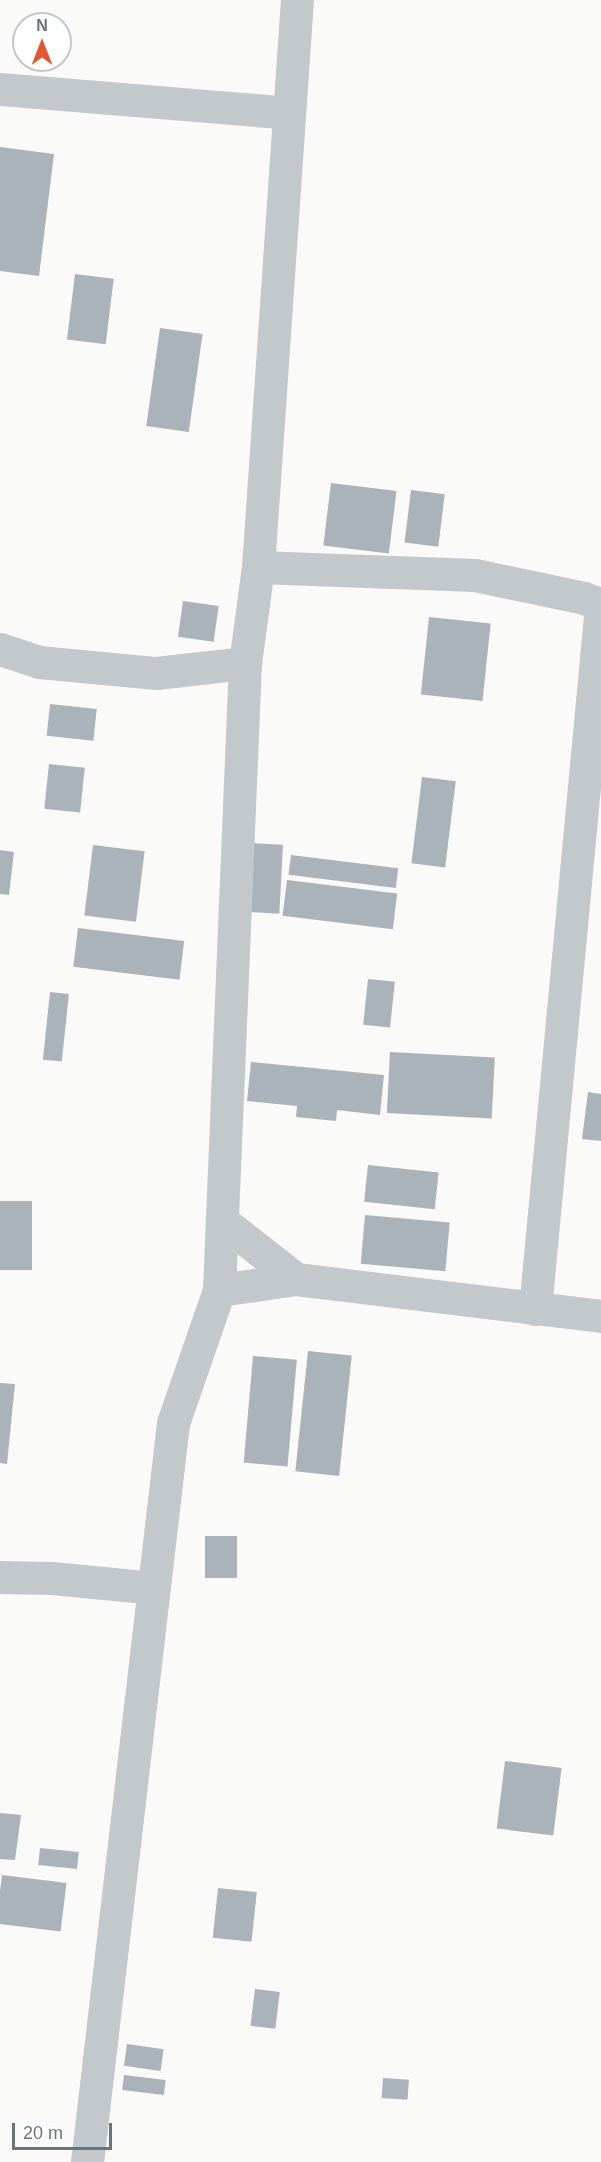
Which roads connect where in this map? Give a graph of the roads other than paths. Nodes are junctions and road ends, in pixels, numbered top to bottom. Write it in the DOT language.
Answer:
graph roads {
  1 [pos="297,0"];
  2 [pos="0,89"];
  3 [pos="289,112"];
  4 [pos="258,567"];
  5 [pos="601,605"];
  6 [pos="0,649"];
  7 [pos="245,663"];
  8 [pos="222,1221"];
  9 [pos="296,1279"];
  10 [pos="219,1290"];
  11 [pos="535,1309"];
  12 [pos="601,1316"];
  13 [pos="0,1577"];
  14 [pos="154,1588"];
  15 [pos="87,2162"];
  1 -- 3 [label="street"];
  2 -- 3 [label="street"];
  3 -- 4 [label="street"];
  4 -- 5 [label="street"];
  4 -- 7 [label="street"];
  5 -- 11 [label="street"];
  6 -- 7 [label="street"];
  7 -- 8 [label="street"];
  8 -- 9 [label="street"];
  8 -- 10 [label="street"];
  9 -- 10 [label="street"];
  9 -- 11 [label="street"];
  10 -- 14 [label="street"];
  11 -- 12 [label="street"];
  13 -- 14 [label="street"];
  14 -- 15 [label="street"];
}
